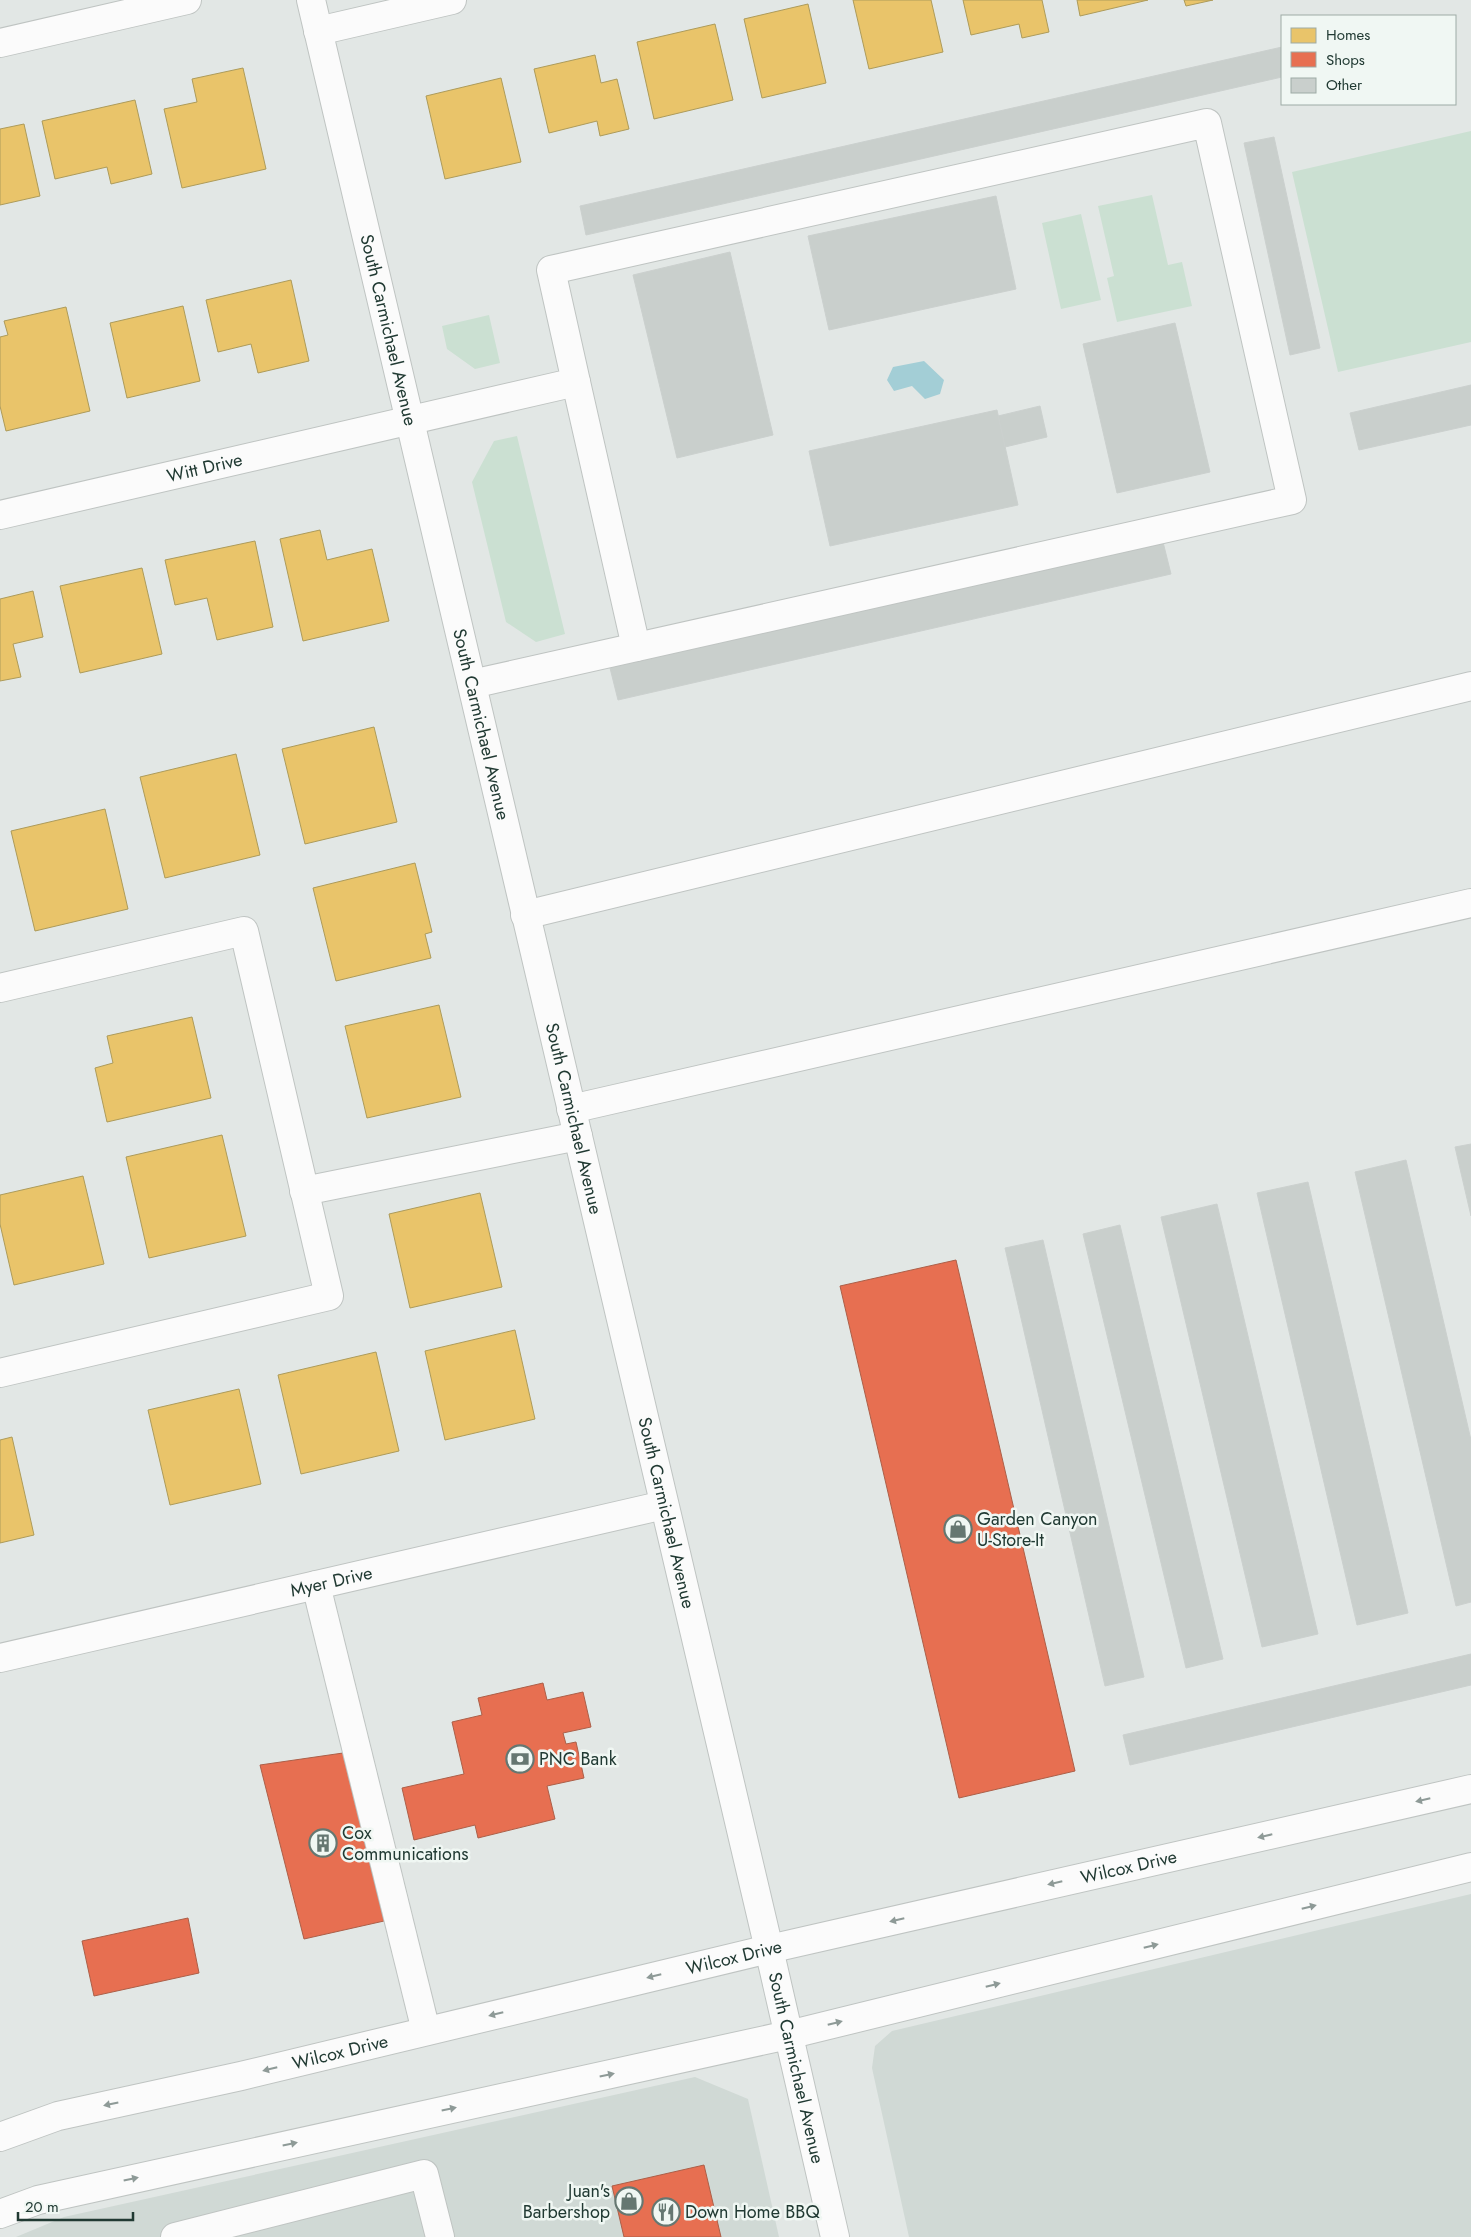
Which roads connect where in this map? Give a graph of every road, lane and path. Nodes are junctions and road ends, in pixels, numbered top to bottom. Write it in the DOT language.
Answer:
graph roads {
  1 [pos="187,0"];
  2 [pos="311,0"];
  3 [pos="452,0"];
  4 [pos="318,31"];
  5 [pos="0,43"];
  6 [pos="576,382"];
  7 [pos="410,419"];
  8 [pos="0,515"];
  9 [pos="636,647"];
  10 [pos="472,684"];
  11 [pos="1471,686"];
  12 [pos="1471,903"];
  13 [pos="525,916"];
  14 [pos="0,988"];
  15 [pos="571,1109"];
  16 [pos="578,1136"];
  17 [pos="304,1191"];
  18 [pos="0,1373"];
  19 [pos="664,1505"];
  20 [pos="316,1585"];
  21 [pos="0,1658"];
  22 [pos="1471,1789"];
  23 [pos="1471,1867"];
  24 [pos="769,1949"];
  25 [pos="426,2031"];
  26 [pos="788,2035"];
  27 [pos="0,2137"];
  28 [pos="0,2214"];
  29 [pos="175,2237"];
  30 [pos="440,2237"];
  31 [pos="835,2237"];
  1 -- 5 [label="street"];
  2 -- 4 [label="street, South Carmichael Avenue"];
  3 -- 4 [label="street"];
  4 -- 7 [label="street, South Carmichael Avenue"];
  6 -- 7 [label="street, Witt Drive"];
  6 -- 9 [label="street"];
  6 -- 9 [label="street"];
  7 -- 8 [label="street, Witt Drive"];
  7 -- 10 [label="street, South Carmichael Avenue"];
  9 -- 10 [label="street"];
  10 -- 13 [label="street, South Carmichael Avenue"];
  11 -- 13 [label="street"];
  12 -- 15 [label="street"];
  13 -- 15 [label="street, South Carmichael Avenue"];
  14 -- 17 [label="street"];
  15 -- 16 [label="street, South Carmichael Avenue"];
  16 -- 17 [label="street"];
  16 -- 19 [label="street, South Carmichael Avenue"];
  17 -- 18 [label="street"];
  19 -- 20 [label="street, Myer Drive"];
  19 -- 24 [label="street, South Carmichael Avenue"];
  20 -- 21 [label="street, Myer Drive"];
  20 -- 25 [label="street"];
  22 -- 24 [label="street, Wilcox Drive, one-way"];
  26 -- 23 [label="street, one-way"];
  24 -- 25 [label="street, Wilcox Drive, one-way"];
  24 -- 26 [label="street, South Carmichael Avenue"];
  25 -- 27 [label="street, Wilcox Drive, one-way"];
  28 -- 26 [label="street, one-way"];
  26 -- 31 [label="street, South Carmichael Avenue"];
  29 -- 30 [label="street"];
}
